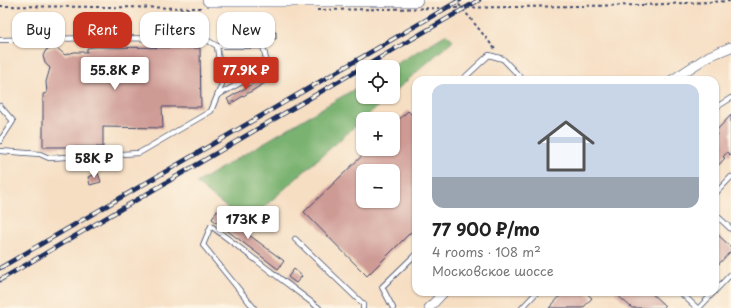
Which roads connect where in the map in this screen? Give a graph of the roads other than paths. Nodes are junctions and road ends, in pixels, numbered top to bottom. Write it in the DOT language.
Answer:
graph roads {
  1 [pos="416,0"];
  2 [pos="208,4"];
  3 [pos="0,40"];
  4 [pos="217,46"];
  5 [pos="731,47"];
  6 [pos="217,48"];
  7 [pos="263,48"];
  8 [pos="466,76"];
  9 [pos="519,76"];
  10 [pos="678,76"];
  11 [pos="218,95"];
  12 [pos="731,98"];
  13 [pos="0,106"];
  14 [pos="719,106"];
  15 [pos="0,141"];
  16 [pos="0,151"];
  17 [pos="731,177"];
  18 [pos="719,190"];
  19 [pos="719,218"];
  20 [pos="731,229"];
  21 [pos="295,239"];
  22 [pos="412,258"];
  23 [pos="731,274"];
  24 [pos="719,285"];
  25 [pos="440,296"];
  26 [pos="533,296"];
  27 [pos="684,296"];
  28 [pos="709,296"];
  29 [pos="254,308"];
  30 [pos="320,308"];
  31 [pos="363,308"];
  32 [pos="393,308"];
  33 [pos="429,308"];
  34 [pos="522,308"];
  35 [pos="698,308"];
  1 -- 2 [label="main road"];
  3 -- 4 [label="lane"];
  5 -- 10 [label="street"];
  6 -- 11 [label="lane"];
  7 -- 11 [label="lane"];
  8 -- 9 [label="lane"];
  11 -- 16 [label="lane"];
  12 -- 14 [label="lane"];
  13 -- 15 [label="lane"];
  17 -- 18 [label="lane"];
  19 -- 20 [label="lane"];
  21 -- 31 [label="lane"];
  22 -- 32 [label="lane"];
  23 -- 24 [label="lane"];
  25 -- 33 [label="street"];
  26 -- 34 [label="lane"];
  27 -- 35 [label="lane"];
  28 -- 35 [label="lane"];
  29 -- 30 [label="lane"];
}
